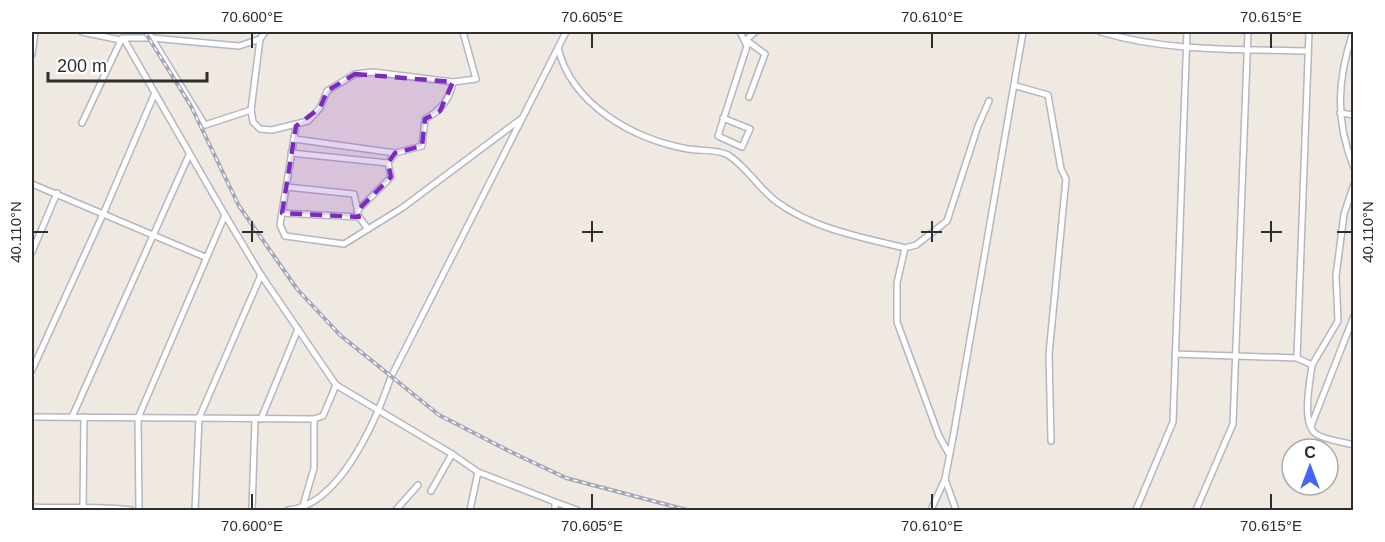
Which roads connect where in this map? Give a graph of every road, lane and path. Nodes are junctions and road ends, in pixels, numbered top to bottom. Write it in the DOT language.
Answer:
graph roads {
  1 [pos="35,32"];
  2 [pos="82,32"];
  3 [pos="148,32"];
  4 [pos="265,32"];
  5 [pos="463,32"];
  6 [pos="566,32"];
  7 [pos="740,32"];
  8 [pos="755,32"];
  9 [pos="1023,32"];
  10 [pos="1101,32"];
  11 [pos="1187,32"];
  12 [pos="1248,32"];
  13 [pos="1309,32"];
  14 [pos="1353,32"];
  15 [pos="122,38"];
  16 [pos="152,38"];
  17 [pos="260,39"];
  18 [pos="746,40"];
  19 [pos="1186,47"];
  20 [pos="558,48"];
  21 [pos="1247,49"];
  22 [pos="1308,51"];
  23 [pos="32,53"];
  24 [pos="1345,54"];
  25 [pos="1353,56"];
  26 [pos="453,82"];
  27 [pos="1016,86"];
  28 [pos="154,95"];
  29 [pos="749,97"];
  30 [pos="989,101"];
  31 [pos="251,110"];
  32 [pos="1340,112"];
  33 [pos="1353,115"];
  34 [pos="523,118"];
  35 [pos="723,118"];
  36 [pos="82,123"];
  37 [pos="296,126"];
  38 [pos="294,139"];
  39 [pos="291,153"];
  40 [pos="395,153"];
  41 [pos="189,155"];
  42 [pos="388,163"];
  43 [pos="1353,168"];
  44 [pos="32,184"];
  45 [pos="1353,184"];
  46 [pos="286,187"];
  47 [pos="57,193"];
  48 [pos="104,212"];
  49 [pos="282,213"];
  50 [pos="358,214"];
  51 [pos="225,215"];
  52 [pos="368,229"];
  53 [pos="155,235"];
  54 [pos="905,248"];
  55 [pos="32,252"];
  56 [pos="205,257"];
  57 [pos="261,275"];
  58 [pos="1353,316"];
  59 [pos="298,329"];
  60 [pos="1175,354"];
  61 [pos="1236,356"];
  62 [pos="1297,358"];
  63 [pos="1312,365"];
  64 [pos="32,370"];
  65 [pos="336,385"];
  66 [pos="380,411"];
  67 [pos="32,417"];
  68 [pos="72,417"];
  69 [pos="84,417"];
  70 [pos="138,418"];
  71 [pos="199,418"];
  72 [pos="258,419"];
  73 [pos="314,419"];
  74 [pos="1311,427"];
  75 [pos="1051,441"];
  76 [pos="1353,445"];
  77 [pos="452,454"];
  78 [pos="950,454"];
  79 [pos="478,472"];
  80 [pos="945,479"];
  81 [pos="418,485"];
  82 [pos="431,491"];
  83 [pos="555,502"];
  84 [pos="32,507"];
  85 [pos="51,509"];
  86 [pos="83,509"];
  87 [pos="108,509"];
  88 [pos="131,510"];
  89 [pos="139,510"];
  90 [pos="195,510"];
  91 [pos="252,510"];
  92 [pos="288,510"];
  93 [pos="302,510"];
  94 [pos="396,510"];
  95 [pos="470,510"];
  96 [pos="555,510"];
  97 [pos="577,510"];
  98 [pos="931,510"];
  99 [pos="956,510"];
  100 [pos="1136,510"];
  101 [pos="1196,510"];
  1 -- 23 [label="street"];
  2 -- 15 [label="street"];
  3 -- 16 [label="street"];
  4 -- 17 [label="street"];
  5 -- 26 [label="street"];
  6 -- 20 [label="street"];
  7 -- 18 [label="street"];
  8 -- 18 [label="street"];
  9 -- 27 [label="street"];
  10 -- 19 [label="street"];
  11 -- 19 [label="street"];
  12 -- 21 [label="street"];
  13 -- 22 [label="street"];
  14 -- 24 [label="street"];
  15 -- 16 [label="street"];
  15 -- 28 [label="street"];
  15 -- 36 [label="street"];
  16 -- 17 [label="street"];
  16 -- 31 [label="street"];
  17 -- 31 [label="street"];
  18 -- 29 [label="street"];
  18 -- 35 [label="street"];
  19 -- 21 [label="street"];
  19 -- 60 [label="street"];
  20 -- 34 [label="street"];
  20 -- 54 [label="street"];
  21 -- 22 [label="street"];
  21 -- 61 [label="street"];
  22 -- 62 [label="street"];
  24 -- 25 [label="street"];
  24 -- 32 [label="street"];
  26 -- 37 [label="street"];
  26 -- 40 [label="street"];
  27 -- 75 [label="street"];
  27 -- 78 [label="street"];
  28 -- 41 [label="street"];
  28 -- 48 [label="street"];
  30 -- 54 [label="street"];
  31 -- 37 [label="street"];
  32 -- 33 [label="street"];
  32 -- 43 [label="street"];
  34 -- 52 [label="street"];
  34 -- 66 [label="street"];
  35 -- 35 [label="street"];
  37 -- 38 [label="street"];
  38 -- 39 [label="street"];
  38 -- 40 [label="street"];
  39 -- 42 [label="street"];
  39 -- 46 [label="street"];
  40 -- 42 [label="street"];
  41 -- 51 [label="street"];
  41 -- 53 [label="street"];
  42 -- 50 [label="street"];
  44 -- 47 [label="street"];
  45 -- 63 [label="street"];
  46 -- 49 [label="street"];
  46 -- 50 [label="street"];
  47 -- 48 [label="street"];
  47 -- 55 [label="street"];
  48 -- 53 [label="street"];
  48 -- 64 [label="street"];
  49 -- 50 [label="street"];
  49 -- 52 [label="street"];
  50 -- 52 [label="street"];
  51 -- 56 [label="street"];
  51 -- 57 [label="street"];
  53 -- 56 [label="street"];
  53 -- 68 [label="street"];
  54 -- 78 [label="street"];
  56 -- 70 [label="street"];
  57 -- 59 [label="street"];
  57 -- 71 [label="street"];
  58 -- 74 [label="street"];
  59 -- 65 [label="street"];
  59 -- 72 [label="street"];
  60 -- 61 [label="street"];
  60 -- 100 [label="street"];
  61 -- 62 [label="street"];
  61 -- 101 [label="street"];
  62 -- 63 [label="street"];
  63 -- 74 [label="street"];
  65 -- 66 [label="street"];
  65 -- 73 [label="street"];
  66 -- 77 [label="street"];
  66 -- 93 [label="street"];
  67 -- 68 [label="street"];
  68 -- 69 [label="street"];
  69 -- 70 [label="street"];
  69 -- 86 [label="street"];
  70 -- 71 [label="street"];
  70 -- 89 [label="street"];
  71 -- 72 [label="street"];
  71 -- 90 [label="street"];
  72 -- 73 [label="street"];
  72 -- 91 [label="street"];
  73 -- 93 [label="street"];
  74 -- 76 [label="street"];
  77 -- 79 [label="street"];
  77 -- 82 [label="street"];
  78 -- 80 [label="street"];
  79 -- 83 [label="street"];
  79 -- 95 [label="street"];
  80 -- 98 [label="street"];
  80 -- 99 [label="street"];
  81 -- 94 [label="street"];
  83 -- 96 [label="street"];
  83 -- 97 [label="street"];
  84 -- 85 [label="street"];
  85 -- 86 [label="street"];
  86 -- 87 [label="street"];
  87 -- 88 [label="street"];
  92 -- 93 [label="street"];
}
